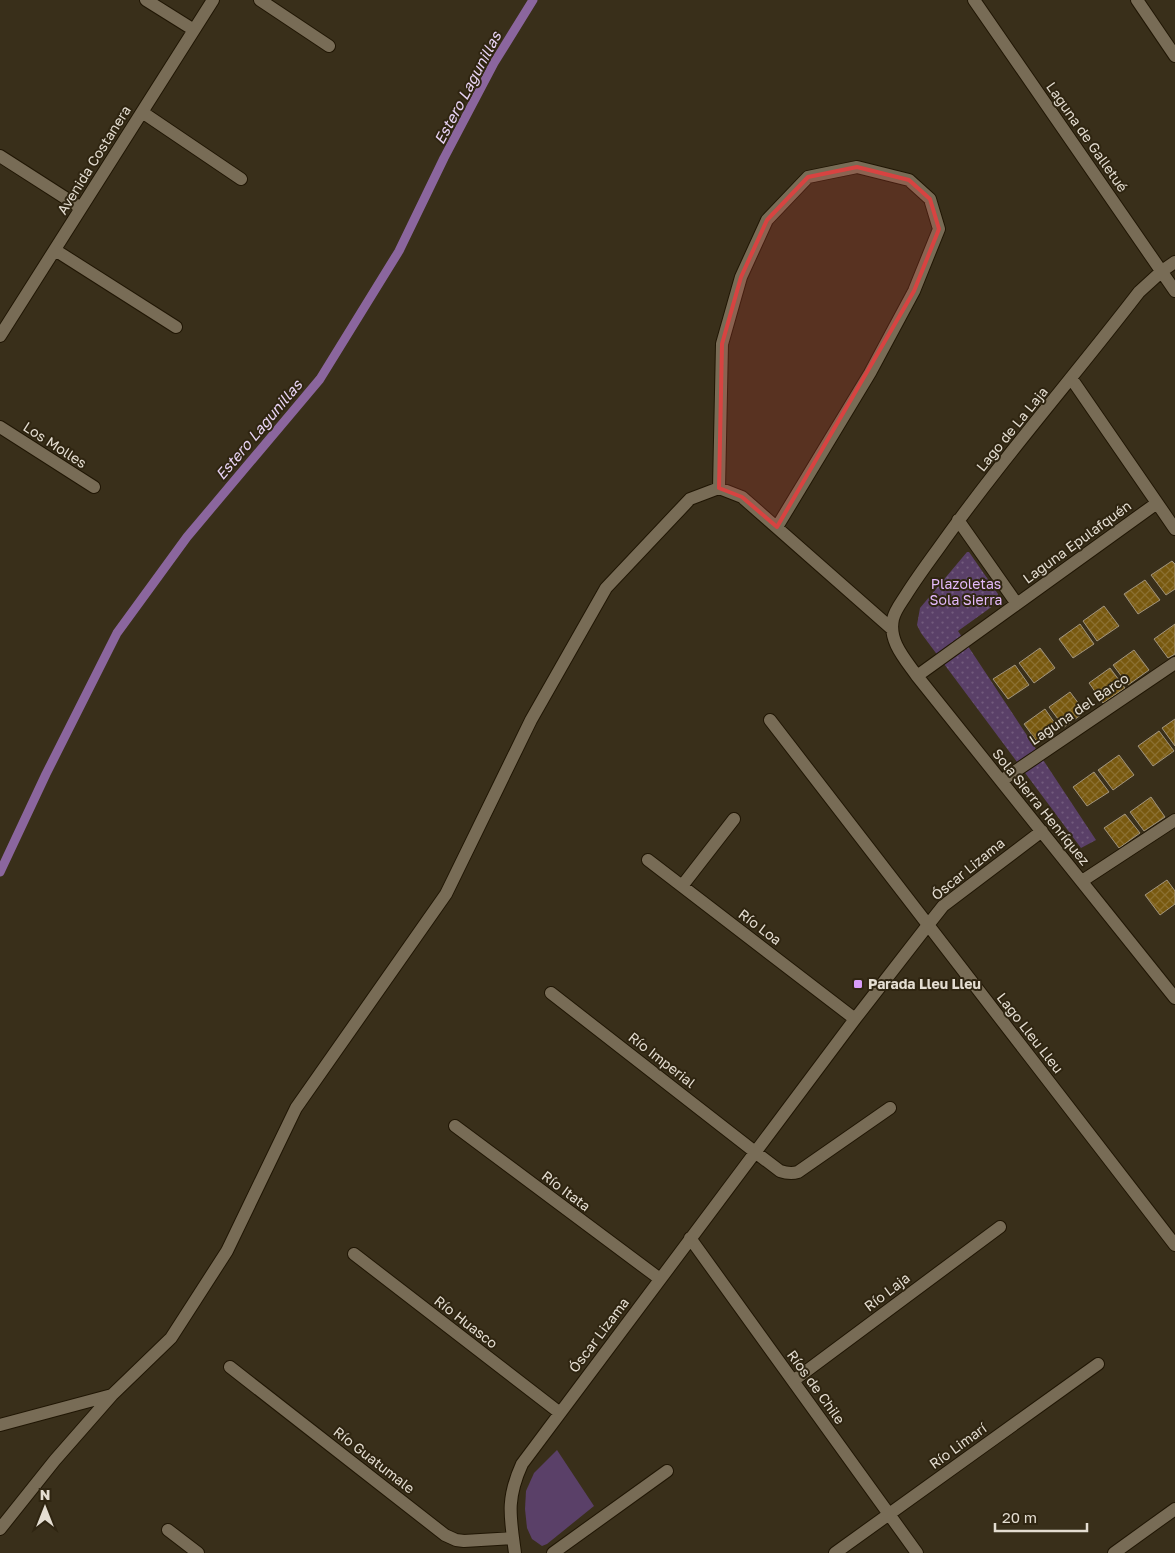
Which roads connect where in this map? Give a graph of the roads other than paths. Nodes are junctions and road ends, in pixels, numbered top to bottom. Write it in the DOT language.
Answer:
graph roads {
  1 [pos="146,0"];
  2 [pos="213,0"];
  3 [pos="260,0"];
  4 [pos="974,0"];
  5 [pos="1137,0"];
  6 [pos="194,30"];
  7 [pos="329,46"];
  8 [pos="1175,56"];
  9 [pos="142,112"];
  10 [pos="0,156"];
  11 [pos="242,179"];
  12 [pos="81,208"];
  13 [pos="54,250"];
  14 [pos="1175,262"];
  15 [pos="1162,271"];
  16 [pos="1175,291"];
  17 [pos="176,327"];
  18 [pos="0,336"];
  19 [pos="1071,378"];
  20 [pos="0,427"];
  21 [pos="94,487"];
  22 [pos="719,488"];
  23 [pos="1157,503"];
  24 [pos="958,520"];
  25 [pos="777,527"];
  26 [pos="1175,530"];
  27 [pos="1017,604"];
  28 [pos="892,629"];
  29 [pos="1175,663"];
  30 [pos="917,676"];
  31 [pos="770,720"];
  32 [pos="1001,781"];
  33 [pos="734,819"];
  34 [pos="1175,820"];
  35 [pos="1042,831"];
  36 [pos="648,860"];
  37 [pos="1082,881"];
  38 [pos="682,886"];
  39 [pos="928,925"];
  40 [pos="551,993"];
  41 [pos="1175,998"];
  42 [pos="855,1018"];
  43 [pos="890,1108"];
  44 [pos="455,1126"];
  45 [pos="755,1152"];
  46 [pos="1000,1227"];
  47 [pos="690,1238"];
  48 [pos="1175,1244"];
  49 [pos="354,1254"];
  50 [pos="660,1279"];
  51 [pos="1098,1364"];
  52 [pos="230,1367"];
  53 [pos="793,1381"];
  54 [pos="112,1396"];
  55 [pos="560,1413"];
  56 [pos="0,1425"];
  57 [pos="667,1471"];
  58 [pos="1175,1509"];
  59 [pos="889,1514"];
  60 [pos="0,1529"];
  61 [pos="168,1530"];
  62 [pos="513,1538"];
  63 [pos="198,1553"];
  64 [pos="515,1553"];
  65 [pos="553,1553"];
  66 [pos="835,1553"];
  67 [pos="917,1553"];
  68 [pos="1114,1553"];
  1 -- 6 [label="street"];
  2 -- 6 [label="street, Avenida Costanera"];
  3 -- 7 [label="street"];
  4 -- 15 [label="street, Laguna de Galletué"];
  5 -- 8 [label="street"];
  6 -- 9 [label="street, Avenida Costanera"];
  9 -- 11 [label="street"];
  9 -- 12 [label="street, Avenida Costanera"];
  10 -- 12 [label="street"];
  12 -- 13 [label="street, Avenida Costanera"];
  13 -- 17 [label="street"];
  13 -- 18 [label="street, Avenida Costanera"];
  14 -- 15 [label="street, Lago de La Laja"];
  15 -- 16 [label="street, Laguna de Galletué"];
  15 -- 19 [label="street, Lago de La Laja"];
  19 -- 23 [label="street"];
  19 -- 24 [label="street, Lago de La Laja"];
  20 -- 21 [label="street, Los Molles"];
  22 -- 25 [label="street"];
  22 -- 25 [label="street"];
  22 -- 54 [label="street"];
  23 -- 26 [label="street"];
  23 -- 27 [label="street, Laguna Epulafquén"];
  24 -- 27 [label="street"];
  24 -- 28 [label="street, Lago de La Laja"];
  25 -- 28 [label="street"];
  27 -- 30 [label="street, Laguna Epulafquén"];
  28 -- 30 [label="street, Sola Sierra Henríquez"];
  29 -- 32 [label="street, Laguna del Barco"];
  30 -- 32 [label="street, Sola Sierra Henríquez"];
  31 -- 39 [label="street, Lago Lleu Lleu"];
  32 -- 35 [label="street, Sola Sierra Henríquez"];
  33 -- 38 [label="street"];
  34 -- 37 [label="street"];
  35 -- 37 [label="street, Sola Sierra Henríquez"];
  35 -- 39 [label="street, Óscar Lizama"];
  36 -- 38 [label="street, Río Loa"];
  37 -- 41 [label="street, Sola Sierra Henríquez"];
  38 -- 42 [label="street, Río Loa"];
  39 -- 42 [label="street, Óscar Lizama"];
  39 -- 48 [label="street, Lago Lleu Lleu"];
  40 -- 45 [label="street, Río Imperial"];
  42 -- 45 [label="street, Óscar Lizama"];
  43 -- 45 [label="street"];
  44 -- 50 [label="street, Río Itata"];
  45 -- 47 [label="street, Óscar Lizama"];
  46 -- 53 [label="street, Río Laja"];
  47 -- 50 [label="street, Óscar Lizama"];
  47 -- 53 [label="street, Ríos de Chile"];
  49 -- 55 [label="street, Río Huasco"];
  50 -- 55 [label="street, Óscar Lizama"];
  51 -- 59 [label="street, Río Limarí"];
  52 -- 62 [label="street, Río Guatumale"];
  53 -- 59 [label="street, Ríos de Chile"];
  54 -- 56 [label="street"];
  54 -- 60 [label="street"];
  55 -- 62 [label="street, Óscar Lizama"];
  57 -- 65 [label="street"];
  58 -- 68 [label="street"];
  59 -- 66 [label="street, Río Limarí"];
  59 -- 67 [label="street, Ríos de Chile"];
  61 -- 63 [label="street"];
  62 -- 64 [label="street, Óscar Lizama"];
}
